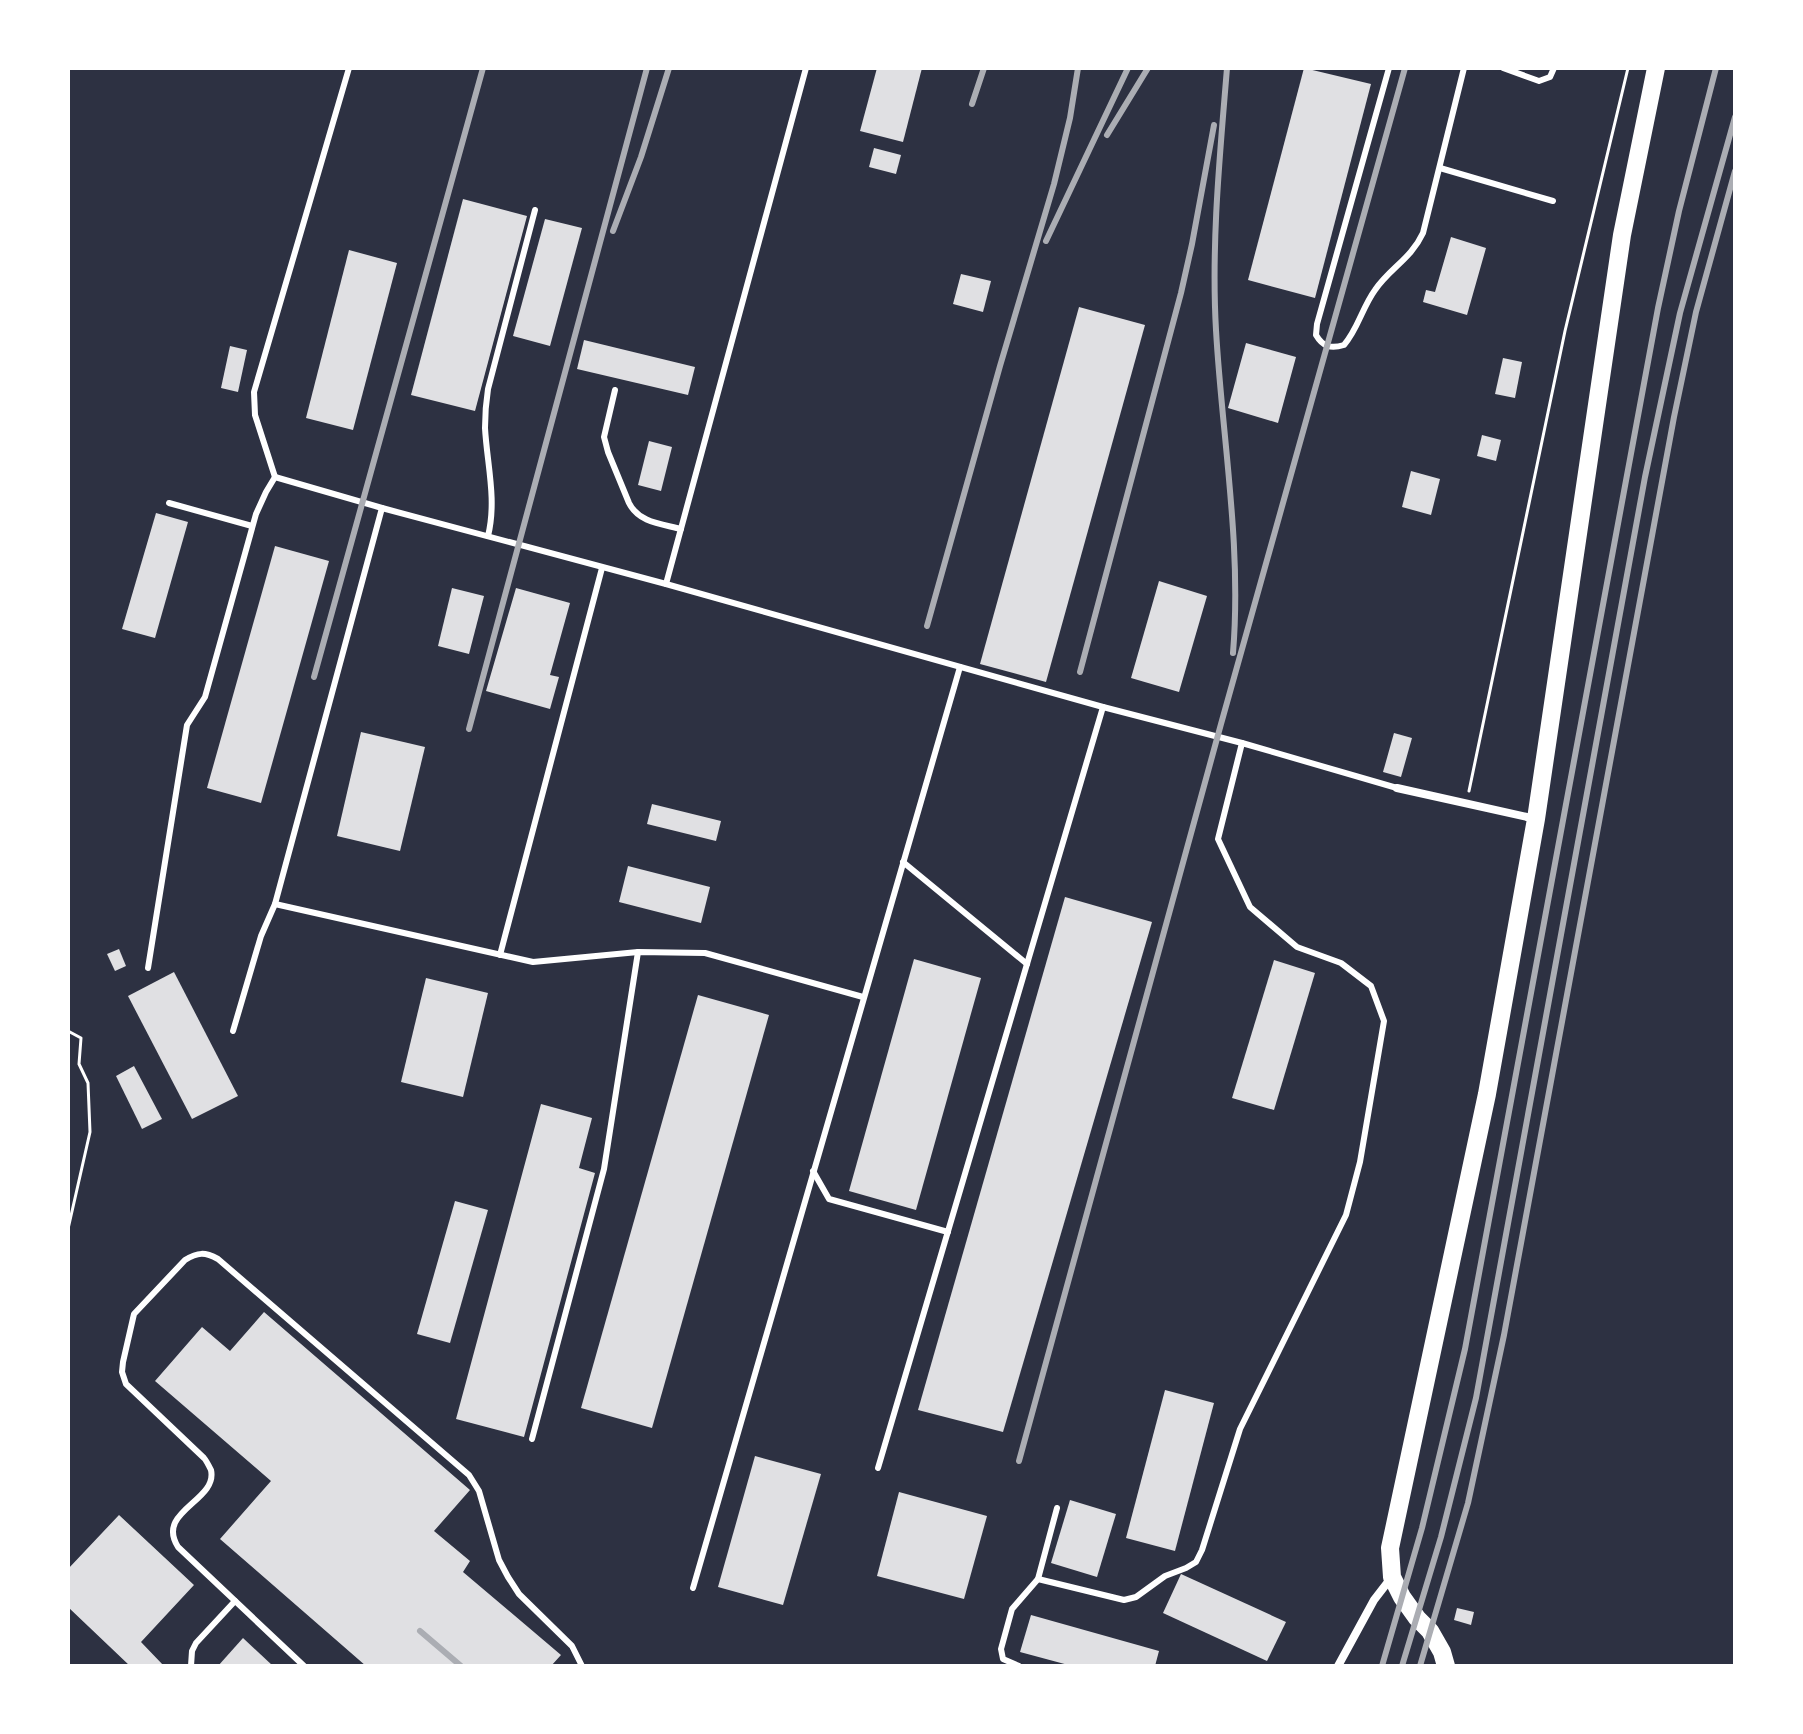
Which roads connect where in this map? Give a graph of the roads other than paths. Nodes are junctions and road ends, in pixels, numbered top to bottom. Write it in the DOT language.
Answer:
graph roads {
  1 [pos="349,68"];
  2 [pos="806,68"];
  3 [pos="1389,68"];
  4 [pos="1464,68"];
  5 [pos="1503,68"];
  6 [pos="1554,68"];
  7 [pos="1656,68"];
  8 [pos="1440,168"];
  9 [pos="1553,201"];
  10 [pos="535,210"];
  11 [pos="615,390"];
  12 [pos="275,477"];
  13 [pos="169,503"];
  14 [pos="382,508"];
  15 [pos="252,526"];
  16 [pos="681,529"];
  17 [pos="488,536"];
  18 [pos="602,568"];
  19 [pos="666,584"];
  20 [pos="960,667"];
  21 [pos="1103,707"];
  22 [pos="1242,743"];
  23 [pos="1397,788"];
  24 [pos="1536,819"];
  25 [pos="903,862"];
  26 [pos="275,904"];
  27 [pos="638,952"];
  28 [pos="500,955"];
  29 [pos="1027,964"];
  30 [pos="148,968"];
  31 [pos="863,997"];
  32 [pos="233,1031"];
  33 [pos="813,1171"];
  34 [pos="948,1232"];
  35 [pos="532,1439"];
  36 [pos="878,1468"];
  37 [pos="1057,1508"];
  38 [pos="1392,1577"];
  39 [pos="1038,1579"];
  40 [pos="693,1588"];
  41 [pos="235,1601"];
  42 [pos="580,1662"];
  43 [pos="191,1666"];
  44 [pos="304,1666"];
  45 [pos="572,1666"];
  46 [pos="1019,1666"];
  47 [pos="1338,1666"];
  48 [pos="1446,1666"];
  1 -- 12 [label="lane"];
  2 -- 16 [label="lane"];
  3 -- 8 [label="lane"];
  4 -- 8 [label="lane"];
  5 -- 6 [label="lane"];
  7 -- 24 [label="main road"];
  8 -- 9 [label="lane"];
  10 -- 17 [label="lane"];
  11 -- 16 [label="lane"];
  12 -- 14 [label="lane"];
  12 -- 15 [label="lane"];
  13 -- 15 [label="lane"];
  14 -- 17 [label="lane"];
  14 -- 26 [label="lane"];
  15 -- 30 [label="lane"];
  16 -- 19 [label="lane"];
  17 -- 18 [label="lane"];
  18 -- 19 [label="lane"];
  18 -- 28 [label="lane"];
  19 -- 20 [label="lane"];
  20 -- 21 [label="lane"];
  20 -- 25 [label="lane"];
  21 -- 22 [label="lane"];
  21 -- 29 [label="lane"];
  22 -- 23 [label="lane"];
  22 -- 39 [label="lane"];
  23 -- 24 [label="street"];
  24 -- 38 [label="main road"];
  25 -- 29 [label="lane"];
  25 -- 31 [label="lane"];
  26 -- 28 [label="lane"];
  26 -- 32 [label="lane"];
  27 -- 28 [label="lane"];
  27 -- 31 [label="lane"];
  27 -- 35 [label="lane"];
  29 -- 34 [label="lane"];
  31 -- 33 [label="lane"];
  33 -- 34 [label="lane"];
  33 -- 40 [label="lane"];
  34 -- 36 [label="lane"];
  37 -- 39 [label="lane"];
  38 -- 47 [label="street"];
  38 -- 48 [label="main road"];
  39 -- 46 [label="lane"];
  41 -- 42 [label="lane"];
  41 -- 43 [label="lane"];
  41 -- 44 [label="lane"];
  42 -- 45 [label="lane"];
}
